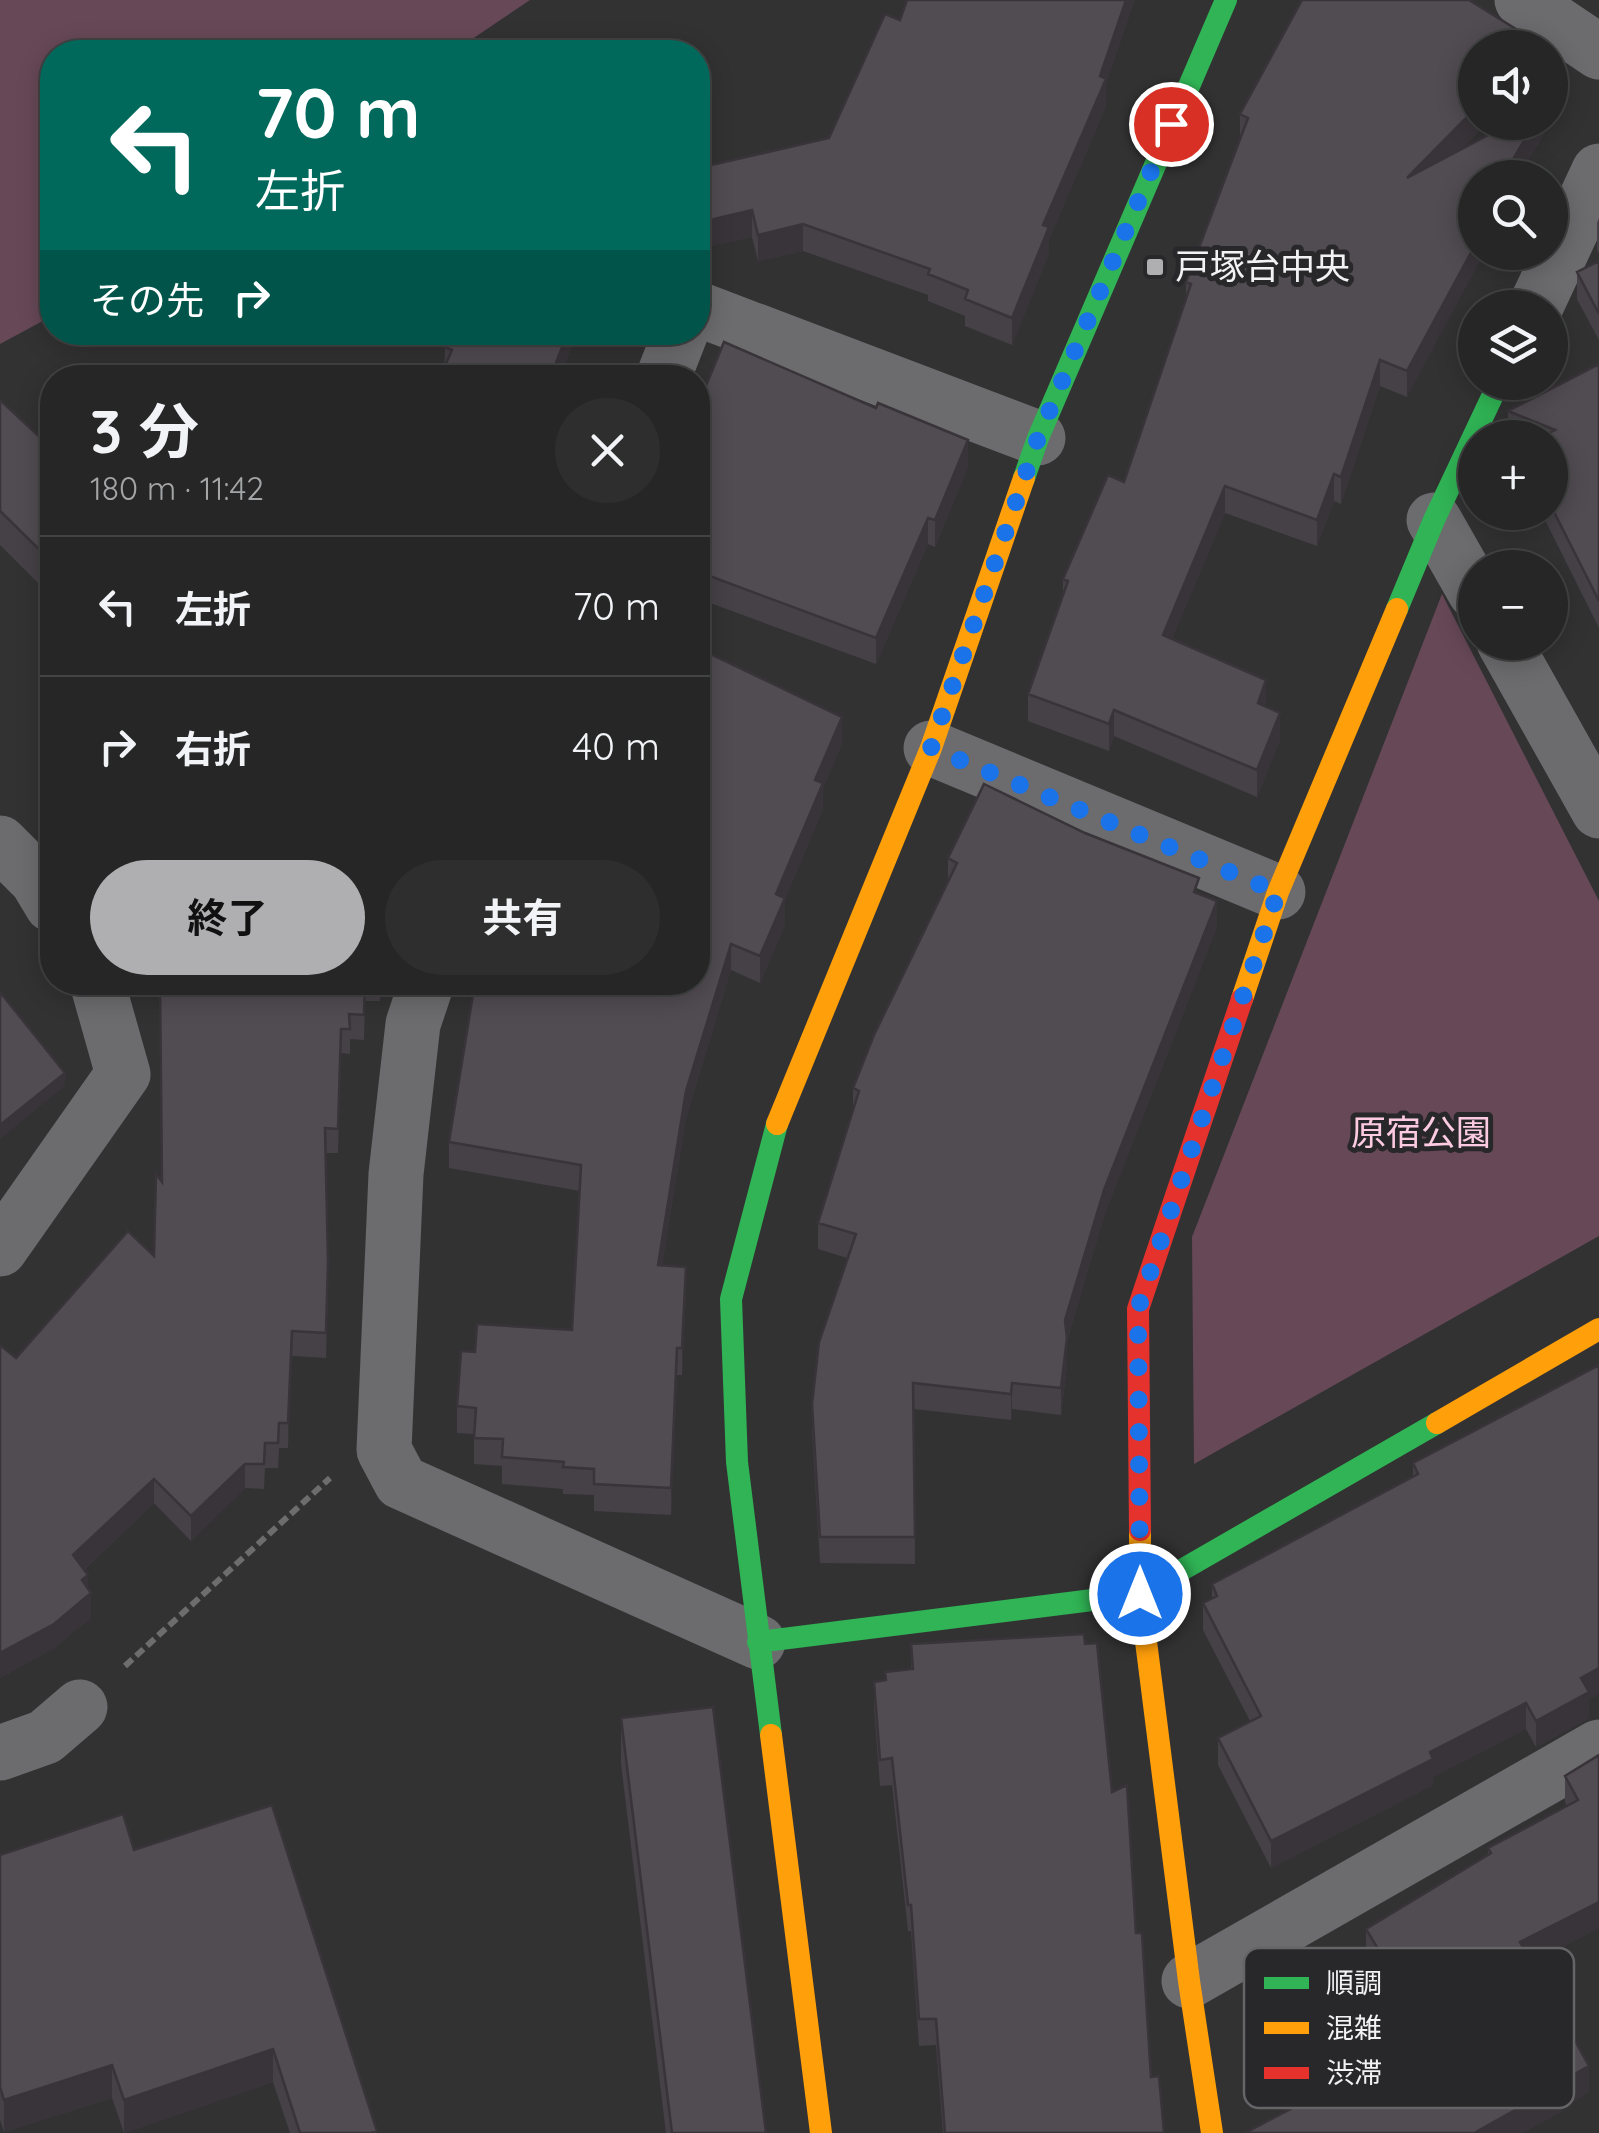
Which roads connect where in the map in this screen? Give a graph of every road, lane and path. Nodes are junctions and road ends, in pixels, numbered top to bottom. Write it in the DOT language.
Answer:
graph roads {
  1 [pos="1226,0"];
  2 [pos="1522,0"];
  3 [pos="1599,52"];
  4 [pos="1599,170"];
  5 [pos="1542,290"];
  6 [pos="710,315"];
  7 [pos="1491,400"];
  8 [pos="1038,438"];
  9 [pos="1434,520"];
  10 [pos="1458,562"];
  11 [pos="1514,660"];
  12 [pos="931,748"];
  13 [pos="1599,810"];
  14 [pos="0,843"];
  15 [pos="40,884"];
  16 [pos="1278,892"];
  17 [pos="101,995"];
  18 [pos="423,995"];
  19 [pos="0,1248"];
  20 [pos="1599,1330"];
  21 [pos="384,1450"];
  22 [pos="1140,1594"];
  23 [pos="758,1642"];
  24 [pos="80,1707"];
  25 [pos="1599,1747"];
  26 [pos="0,1753"];
  27 [pos="1245,1948"];
  28 [pos="1244,1949"];
  29 [pos="1189,1980"];
  30 [pos="821,2133"];
  31 [pos="1212,2133"];
  1 -- 8 [label="street"];
  2 -- 3 [label="street"];
  4 -- 5 [label="street"];
  6 -- 8 [label="street"];
  7 -- 9 [label="street"];
  8 -- 12 [label="street"];
  9 -- 10 [label="street"];
  9 -- 16 [label="street"];
  11 -- 13 [label="street"];
  12 -- 16 [label="street"];
  12 -- 23 [label="street"];
  14 -- 15 [label="street"];
  16 -- 22 [label="street"];
  17 -- 19 [label="street"];
  18 -- 21 [label="street"];
  20 -- 22 [label="street"];
  21 -- 23 [label="street"];
  21 -- 24 [label="path"];
  22 -- 23 [label="street"];
  22 -- 29 [label="street"];
  23 -- 30 [label="street"];
  24 -- 26 [label="street"];
  25 -- 27 [label="street"];
  28 -- 29 [label="street"];
  29 -- 31 [label="street"];
}
